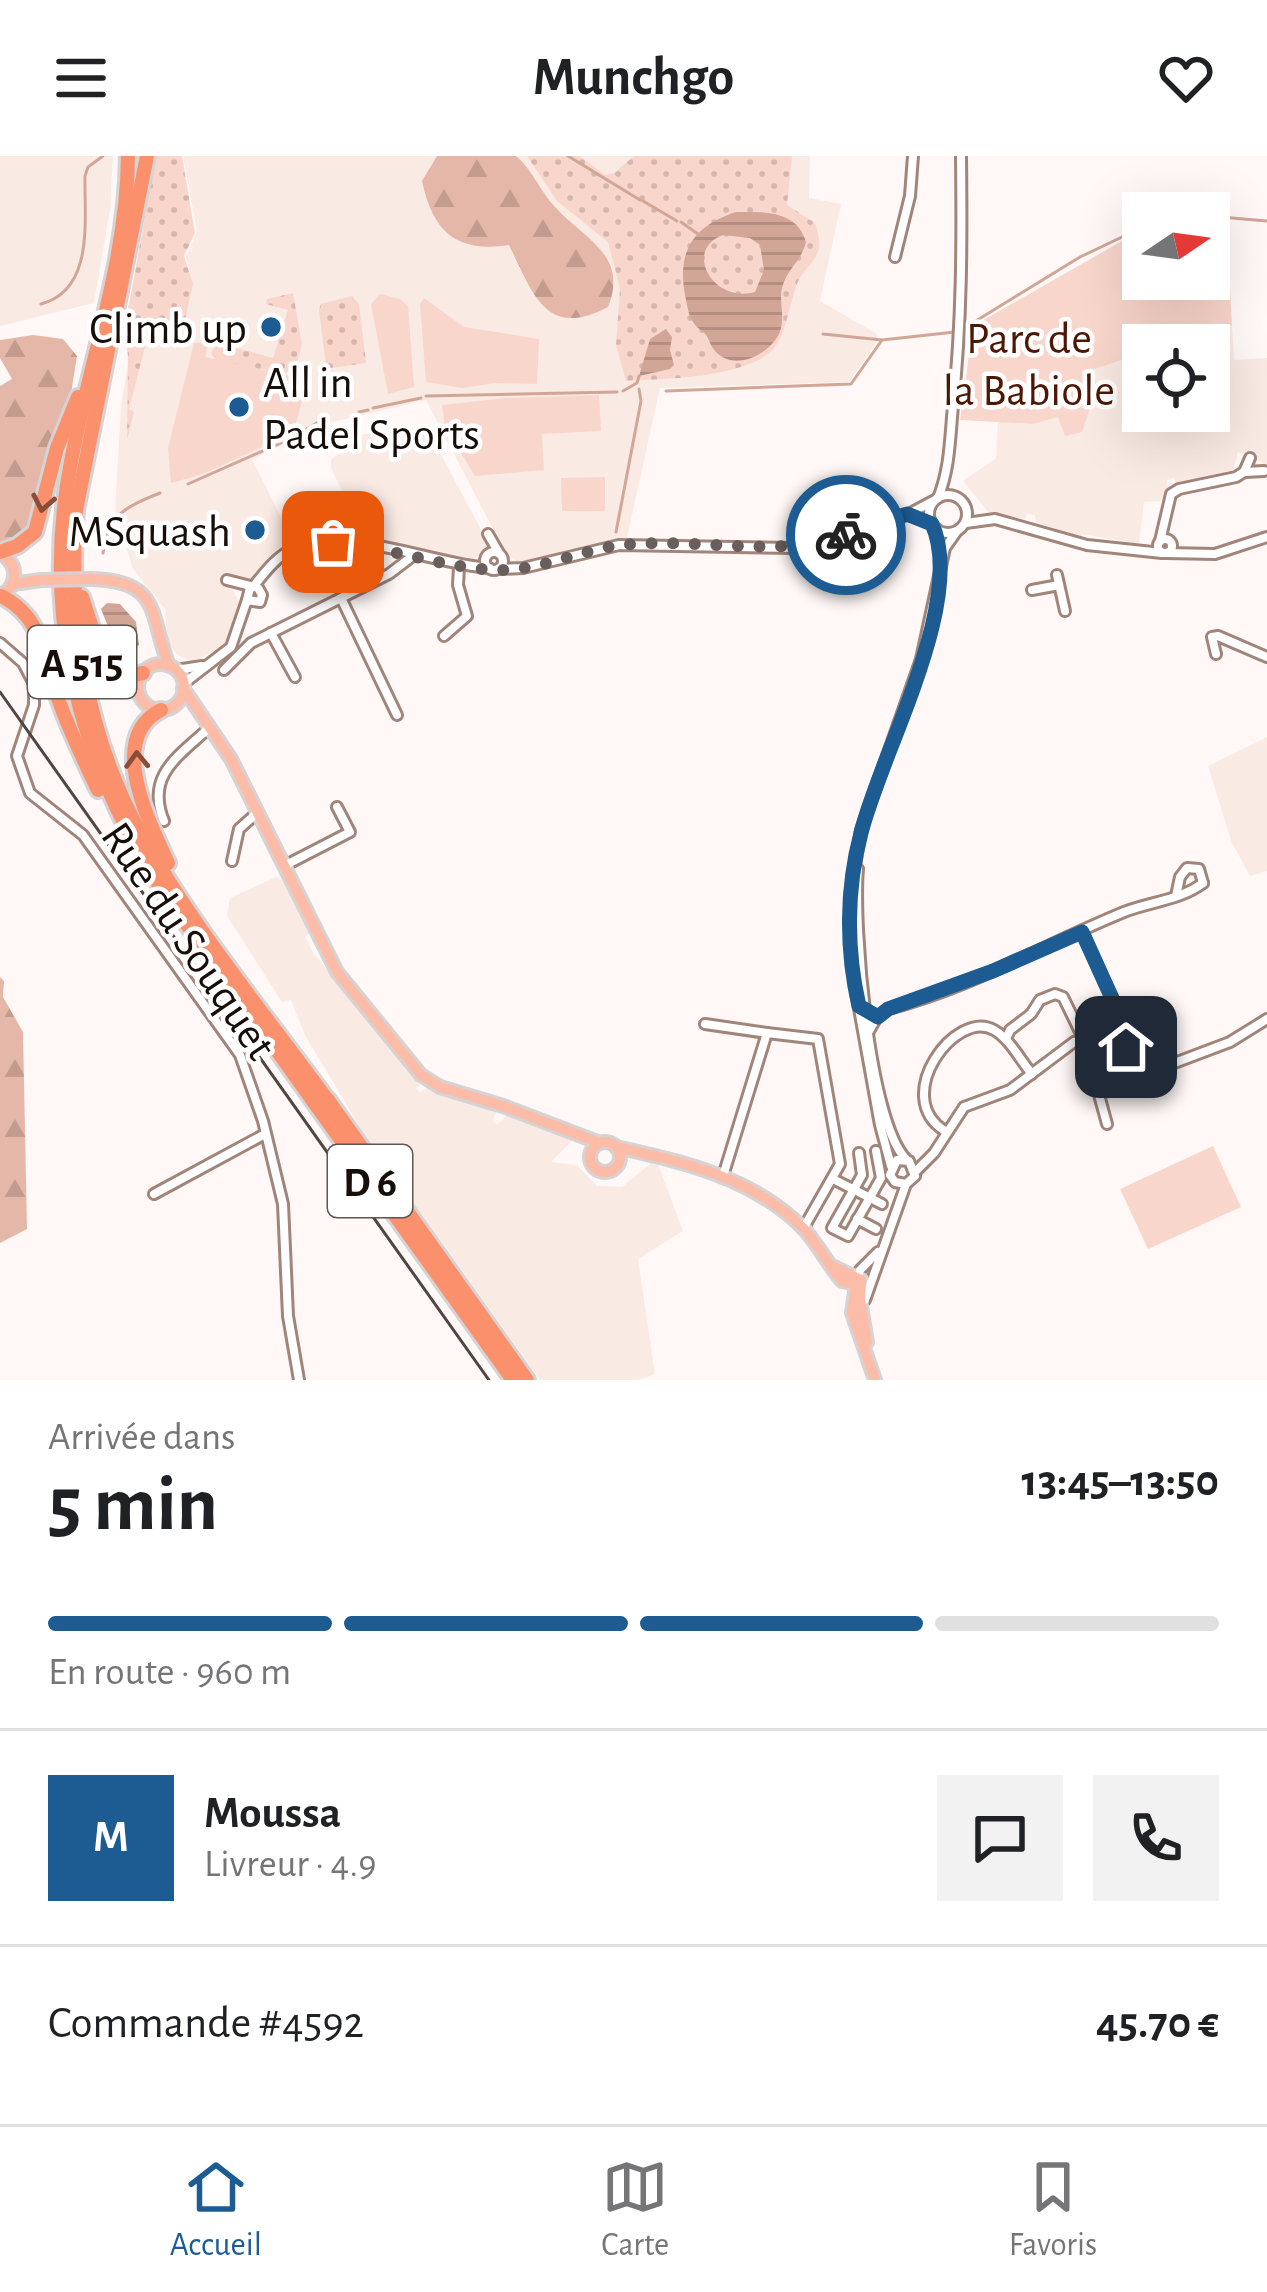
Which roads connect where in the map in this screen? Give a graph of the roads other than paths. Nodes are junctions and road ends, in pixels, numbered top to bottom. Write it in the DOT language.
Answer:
graph roads {
  1 [pos="128,156"];
  2 [pos="147,156"];
  3 [pos="914,156"];
  4 [pos="961,156"];
  5 [pos="896,257"];
  6 [pos="115,272"];
  7 [pos="93,416"];
  8 [pos="948,458"];
  9 [pos="1250,458"];
  10 [pos="1264,471"];
  11 [pos="1244,472"];
  12 [pos="955,496"];
  13 [pos="935,499"];
  14 [pos="968,512"];
  15 [pos="907,514"];
  16 [pos="981,518"];
  17 [pos="965,523"];
  18 [pos="932,524"];
  19 [pos="957,531"];
  20 [pos="1267,537"];
  21 [pos="1164,546"];
  22 [pos="0,552"];
  23 [pos="414,555"];
  24 [pos="501,555"];
  25 [pos="942,560"];
  26 [pos="490,563"];
  27 [pos="462,567"];
  28 [pos="523,568"];
  29 [pos="7,586"];
  30 [pos="1032,590"];
  31 [pos="341,598"];
  32 [pos="1065,611"];
  33 [pos="271,633"];
  34 [pos="444,636"];
  35 [pos="0,643"];
  36 [pos="161,645"];
  37 [pos="1216,654"];
  38 [pos="1267,657"];
  39 [pos="204,666"];
  40 [pos="173,668"];
  41 [pos="149,669"];
  42 [pos="224,670"];
  43 [pos="295,677"];
  44 [pos="183,686"];
  45 [pos="167,708"];
  46 [pos="201,715"];
  47 [pos="398,715"];
  48 [pos="210,727"];
  49 [pos="337,806"];
  50 [pos="258,812"];
  51 [pos="164,821"];
  52 [pos="232,860"];
  53 [pos="284,866"];
  54 [pos="1176,896"];
  55 [pos="1082,932"];
  56 [pos="228,982"];
  57 [pos="860,994"];
  58 [pos="888,1009"];
  59 [pos="872,1016"];
  60 [pos="1267,1019"];
  61 [pos="705,1024"];
  62 [pos="767,1033"];
  63 [pos="1124,1033"];
  64 [pos="1084,1040"];
  65 [pos="1006,1041"];
  66 [pos="1031,1074"];
  67 [pos="332,1105"];
  68 [pos="1107,1124"];
  69 [pos="945,1131"];
  70 [pos="266,1134"];
  71 [pos="594,1142"];
  72 [pos="622,1151"];
  73 [pos="876,1151"];
  74 [pos="859,1153"];
  75 [pos="934,1153"];
  76 [pos="907,1160"];
  77 [pos="891,1166"];
  78 [pos="916,1172"];
  79 [pos="723,1176"];
  80 [pos="832,1178"];
  81 [pos="895,1182"];
  82 [pos="906,1184"];
  83 [pos="853,1190"];
  84 [pos="154,1194"];
  85 [pos="869,1197"];
  86 [pos="882,1204"];
  87 [pos="897,1214"];
  88 [pos="857,1219"];
  89 [pos="803,1229"];
  90 [pos="876,1229"];
  91 [pos="862,1280"];
  92 [pos="299,1380"];
  93 [pos="513,1380"];
  94 [pos="526,1380"];
  95 [pos="876,1380"];
  1 -- 6 [label="highway, A 515"];
  2 -- 7 [label="highway, A 515"];
  3 -- 5 [label="street"];
  4 -- 8 [label="street"];
  6 -- 22 [label="highway, one-way"];
  6 -- 56 [label="highway, A 515"];
  7 -- 41 [label="highway"];
  7 -- 67 [label="highway, A 515"];
  8 -- 12 [label="street"];
  8 -- 13 [label="street"];
  9 -- 11 [label="street"];
  10 -- 11 [label="street"];
  11 -- 21 [label="street"];
  12 -- 13 [label="street"];
  12 -- 14 [label="street"];
  13 -- 15 [label="street"];
  13 -- 18 [label="street"];
  14 -- 16 [label="street"];
  14 -- 17 [label="street"];
  15 -- 18 [label="street"];
  15 -- 28 [label="street"];
  16 -- 17 [label="street"];
  16 -- 21 [label="street"];
  17 -- 19 [label="street"];
  18 -- 19 [label="street"];
  18 -- 25 [label="street"];
  19 -- 25 [label="street"];
  20 -- 21 [label="street"];
  22 -- 29 [label="main road"];
  23 -- 27 [label="street"];
  23 -- 31 [label="street"];
  23 -- 39 [label="street"];
  24 -- 26 [label="street"];
  24 -- 26 [label="street"];
  24 -- 26 [label="street"];
  24 -- 28 [label="street"];
  25 -- 57 [label="street"];
  26 -- 27 [label="street"];
  26 -- 28 [label="street"];
  27 -- 34 [label="street"];
  29 -- 36 [label="main road, bridge"];
  29 -- 56 [label="highway"];
  30 -- 32 [label="street"];
  31 -- 33 [label="street"];
  31 -- 47 [label="street"];
  33 -- 42 [label="street"];
  33 -- 43 [label="street"];
  35 -- 70 [label="street, Rue du Souquet"];
  36 -- 40 [label="main road"];
  36 -- 41 [label="main road"];
  37 -- 38 [label="street"];
  39 -- 40 [label="street"];
  39 -- 44 [label="street"];
  40 -- 41 [label="main road"];
  40 -- 44 [label="main road"];
  41 -- 45 [label="main road"];
  44 -- 45 [label="main road"];
  44 -- 46 [label="main road"];
  45 -- 46 [label="main road"];
  67 -- 45 [label="highway, one-way"];
  46 -- 48 [label="main road"];
  48 -- 50 [label="main road"];
  48 -- 51 [label="street"];
  49 -- 53 [label="street"];
  50 -- 52 [label="street"];
  50 -- 53 [label="main road"];
  53 -- 71 [label="main road"];
  54 -- 54 [label="street"];
  54 -- 55 [label="street"];
  55 -- 58 [label="street"];
  55 -- 63 [label="street"];
  56 -- 93 [label="highway, D 6"];
  57 -- 58 [label="street"];
  57 -- 59 [label="street"];
  57 -- 77 [label="street"];
  58 -- 59 [label="street"];
  59 -- 76 [label="street"];
  60 -- 63 [label="street"];
  61 -- 62 [label="street"];
  62 -- 79 [label="street"];
  62 -- 80 [label="street"];
  63 -- 64 [label="street"];
  64 -- 65 [label="street"];
  64 -- 66 [label="street"];
  64 -- 68 [label="street"];
  65 -- 66 [label="street"];
  65 -- 69 [label="street"];
  66 -- 69 [label="street"];
  67 -- 94 [label="highway, D 6"];
  69 -- 75 [label="street"];
  70 -- 84 [label="street"];
  70 -- 92 [label="street, Rue du Souquet"];
  71 -- 72 [label="main road"];
  71 -- 72 [label="main road"];
  72 -- 79 [label="main road"];
  73 -- 85 [label="street"];
  74 -- 83 [label="street"];
  75 -- 76 [label="street"];
  75 -- 78 [label="street"];
  76 -- 77 [label="street"];
  76 -- 78 [label="street"];
  77 -- 81 [label="street"];
  78 -- 82 [label="street"];
  79 -- 89 [label="main road"];
  80 -- 83 [label="street"];
  80 -- 89 [label="street"];
  81 -- 82 [label="street"];
  81 -- 87 [label="street"];
  82 -- 87 [label="street"];
  83 -- 85 [label="street"];
  83 -- 88 [label="street"];
  85 -- 86 [label="street"];
  85 -- 88 [label="street"];
  87 -- 91 [label="street"];
  88 -- 90 [label="street"];
  89 -- 91 [label="main road"];
  91 -- 95 [label="main road"];
  91 -- 95 [label="main road"];
}
